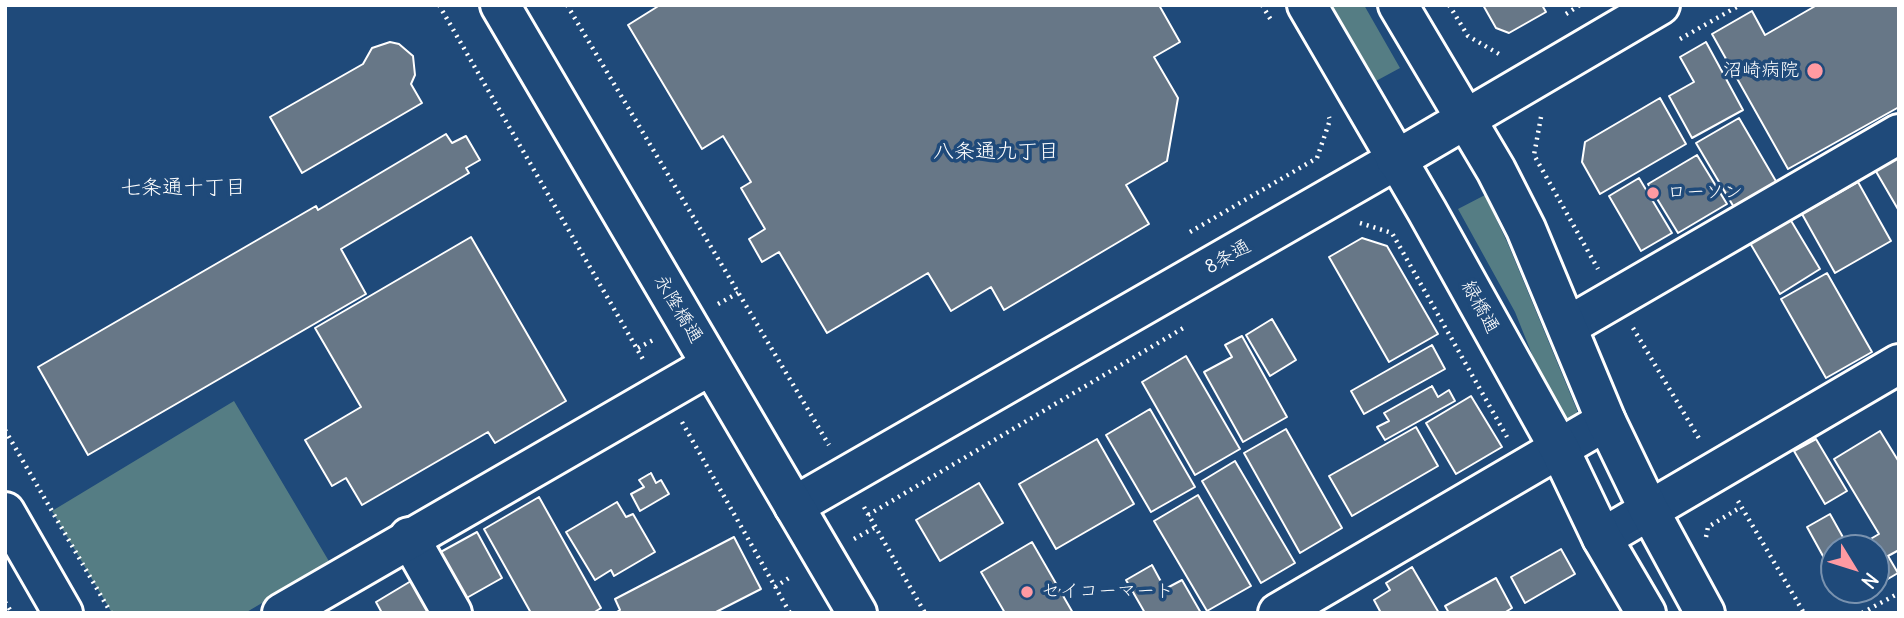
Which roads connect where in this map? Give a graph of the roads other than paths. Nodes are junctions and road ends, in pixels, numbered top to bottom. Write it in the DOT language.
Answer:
graph roads {
  1 [pos="500,5"];
  2 [pos="1307,5"];
  3 [pos="1398,5"];
  4 [pos="1660,5"];
  5 [pos="1464,119"];
  6 [pos="1899,134"];
  7 [pos="1396,160"];
  8 [pos="1568,326"];
  9 [pos="1899,364"];
  10 [pos="711,365"];
  11 [pos="1606,421"];
  12 [pos="1559,448"];
  13 [pos="794,506"];
  14 [pos="1649,510"];
  15 [pos="5,512"];
  16 [pos="410,537"];
  17 [pos="1602,538"];
  18 [pos="63,613"];
  19 [pos="282,613"];
  20 [pos="453,613"];
  21 [pos="857,613"];
  22 [pos="1278,613"];
  23 [pos="1646,613"];
  24 [pos="1705,613"];
  1 -- 10 [label="street, 永隆橋通"];
  2 -- 7 [label="street, 緑橋通"];
  3 -- 5 [label="street"];
  4 -- 5 [label="street, 8条通"];
  5 -- 7 [label="street, 8条通"];
  5 -- 8 [label="street"];
  6 -- 8 [label="street"];
  7 -- 12 [label="street, 緑橋通"];
  7 -- 13 [label="street, 8条通"];
  8 -- 11 [label="street"];
  9 -- 14 [label="street"];
  10 -- 13 [label="street, 永隆橋通"];
  10 -- 16 [label="street"];
  11 -- 12 [label="street"];
  11 -- 14 [label="street"];
  12 -- 17 [label="street, 緑橋通"];
  12 -- 22 [label="street"];
  13 -- 21 [label="street, 永隆橋通"];
  14 -- 17 [label="street"];
  14 -- 24 [label="street"];
  15 -- 18 [label="street"];
  16 -- 19 [label="street"];
  16 -- 20 [label="street"];
  17 -- 23 [label="street, 緑橋通"];
}
